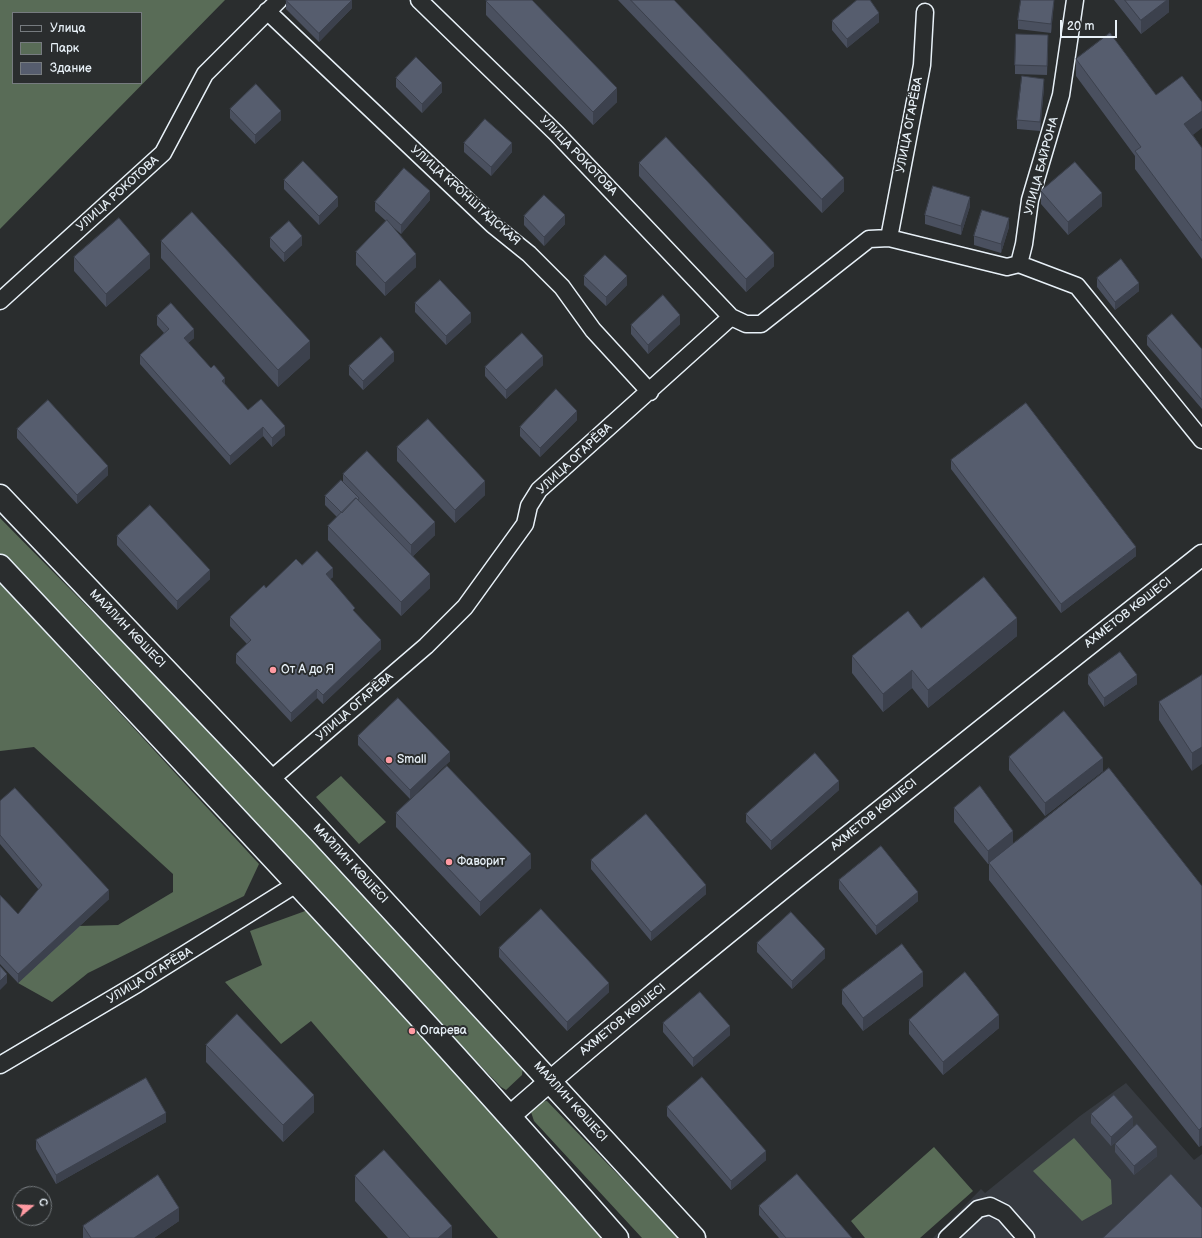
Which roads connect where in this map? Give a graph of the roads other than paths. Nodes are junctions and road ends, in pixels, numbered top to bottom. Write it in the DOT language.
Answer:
graph roads {
  1 [pos="279,0"];
  2 [pos="419,0"];
  3 [pos="1075,0"];
  4 [pos="267,11"];
  5 [pos="925,12"];
  6 [pos="889,238"];
  7 [pos="1018,264"];
  8 [pos="0,301"];
  9 [pos="732,317"];
  10 [pos="650,392"];
  11 [pos="1202,440"];
  12 [pos="0,496"];
  13 [pos="1202,555"];
  14 [pos="0,566"];
  15 [pos="270,780"];
  16 [pos="298,883"];
  17 [pos="0,1065"];
  18 [pos="551,1081"];
  19 [pos="510,1116"];
  20 [pos="617,1238"];
  21 [pos="694,1238"];
  22 [pos="947,1238"];
  23 [pos="1026,1238"];
  1 -- 4 [label="street, УЛИЦА РОКОТОВА"];
  2 -- 9 [label="street, УЛИЦА РОКОТОВА"];
  3 -- 7 [label="street, УЛИЦА БАЙРОНА"];
  4 -- 8 [label="street, УЛИЦА РОКОТОВА"];
  4 -- 10 [label="street, УЛИЦА КРОНШТАДСКАЯ"];
  5 -- 6 [label="street, УЛИЦА ОГАРЁВА"];
  6 -- 7 [label="street"];
  6 -- 9 [label="street"];
  7 -- 11 [label="street"];
  9 -- 10 [label="street, УЛИЦА ОГАРЁВА"];
  10 -- 15 [label="street, УЛИЦА ОГАРЁВА"];
  12 -- 15 [label="main road, МАЙЛИН КӨШЕСІ"];
  13 -- 18 [label="street, АХМЕТОВ КӨШЕСІ"];
  14 -- 16 [label="main road"];
  15 -- 18 [label="main road, МАЙЛИН КӨШЕСІ"];
  16 -- 17 [label="street, УЛИЦА ОГАРЁВА"];
  16 -- 19 [label="main road"];
  18 -- 19 [label="street, АХМЕТОВ КӨШЕСІ"];
  18 -- 21 [label="main road, МАЙЛИН КӨШЕСІ"];
  19 -- 20 [label="main road"];
  22 -- 23 [label="street"];
}
